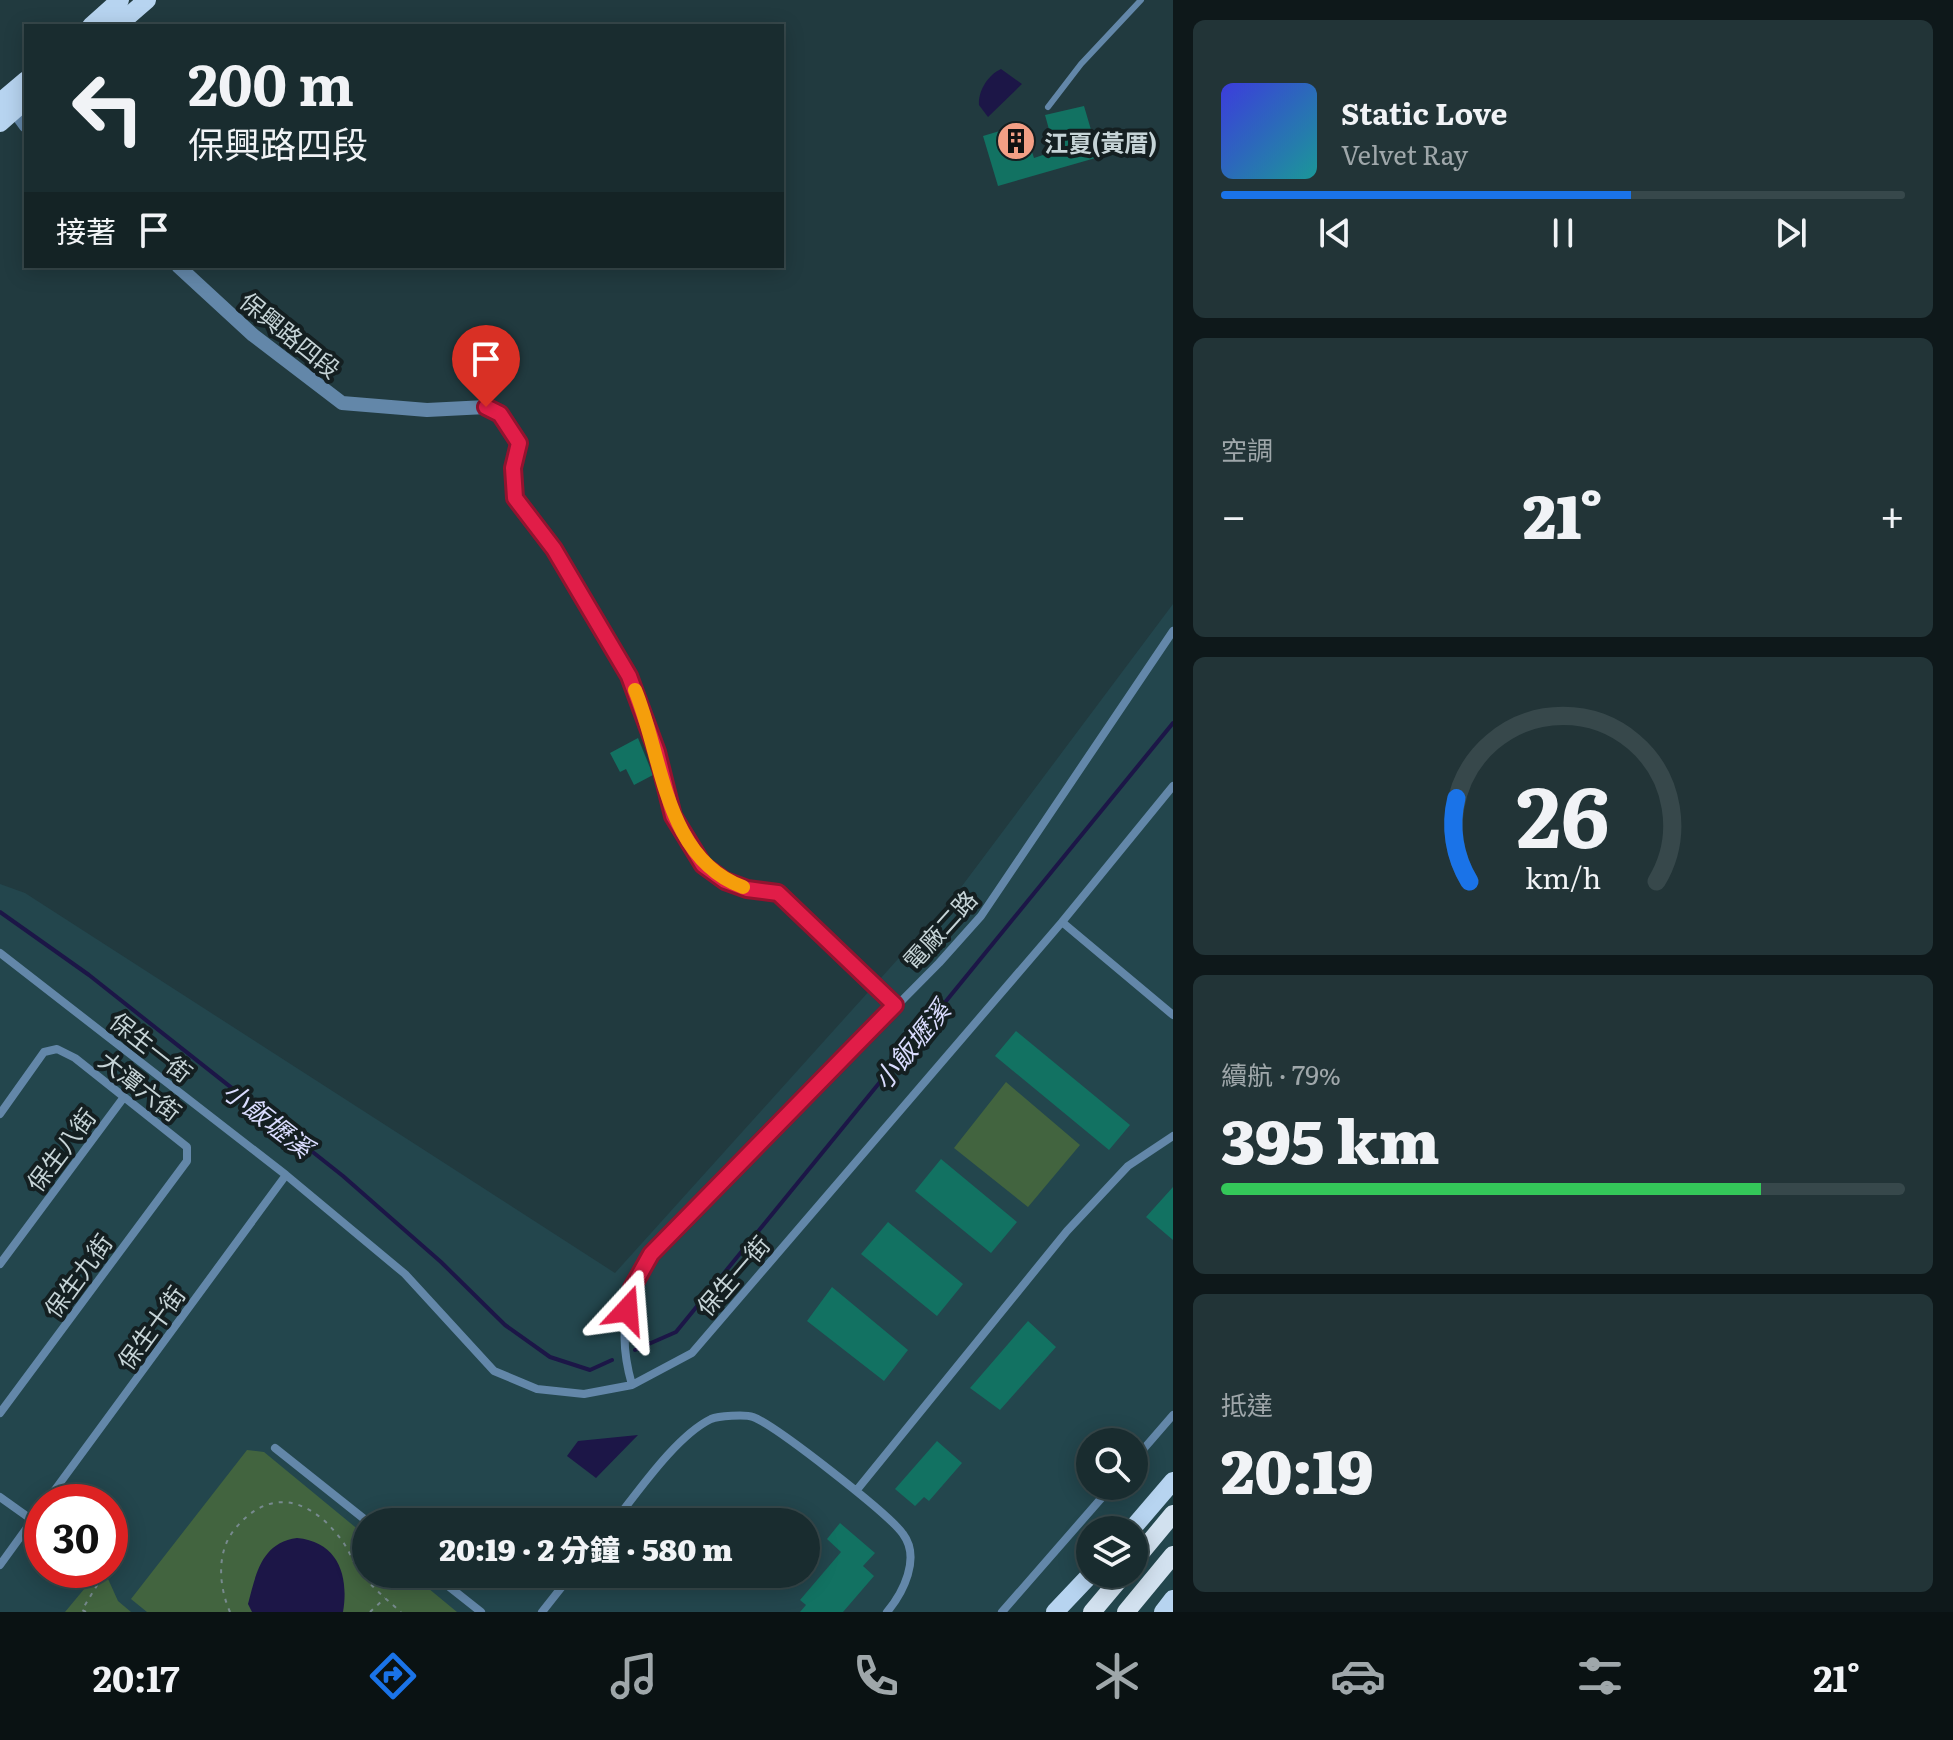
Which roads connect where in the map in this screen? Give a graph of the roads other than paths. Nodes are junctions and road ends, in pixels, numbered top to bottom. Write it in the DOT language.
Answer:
graph roads {
  1 [pos="120,0"];
  2 [pos="147,0"];
  3 [pos="1141,0"];
  4 [pos="93,24"];
  5 [pos="119,24"];
  6 [pos="24,83"];
  7 [pos="11,102"];
  8 [pos="1048,107"];
  9 [pos="0,123"];
  10 [pos="24,123"];
  11 [pos="180,268"];
  12 [pos="1173,631"];
  13 [pos="1173,786"];
  14 [pos="1062,922"];
  15 [pos="0,953"];
  16 [pos="895,1005"];
  17 [pos="1173,1015"];
  18 [pos="124,1097"];
  19 [pos="0,1114"];
  20 [pos="1173,1136"];
  21 [pos="187,1161"];
  22 [pos="286,1175"];
  23 [pos="0,1264"];
  24 [pos="632,1385"];
  25 [pos="0,1413"];
  26 [pos="1173,1415"];
  27 [pos="1148,1444"];
  28 [pos="275,1448"];
  29 [pos="1173,1481"];
  30 [pos="59,1484"];
  31 [pos="856,1491"];
  32 [pos="0,1497"];
  33 [pos="1100,1500"];
  34 [pos="625,1508"];
  35 [pos="352,1509"];
  36 [pos="24,1514"];
  37 [pos="1173,1514"];
  38 [pos="1143,1516"];
  39 [pos="24,1531"];
  40 [pos="1148,1544"];
  41 [pos="1173,1555"];
  42 [pos="0,1565"];
  43 [pos="451,1588"];
  44 [pos="561,1588"];
  45 [pos="1078,1588"];
  46 [pos="1112,1588"];
  47 [pos="1173,1599"];
  48 [pos="481,1612"];
  49 [pos="542,1612"];
  50 [pos="887,1612"];
  51 [pos="1002,1612"];
  52 [pos="1055,1612"];
  53 [pos="1092,1612"];
  54 [pos="1126,1612"];
  55 [pos="1163,1612"];
  1 -- 4 [label="main road"];
  2 -- 5 [label="main road"];
  3 -- 8 [label="lane"];
  6 -- 7 [label="main road"];
  7 -- 9 [label="main road"];
  7 -- 10 [label="street"];
  11 -- 16 [label="street, 保興路四段"];
  12 -- 16 [label="street, 電廠二路"];
  13 -- 14 [label="street, 保生一街"];
  14 -- 17 [label="street"];
  14 -- 24 [label="street, 保生一街"];
  15 -- 22 [label="street, 保生一街"];
  16 -- 24 [label="street, 電廠二路"];
  18 -- 19 [label="street, 大潭六街"];
  18 -- 21 [label="street, 大潭六街"];
  18 -- 23 [label="street, 保生八街"];
  20 -- 31 [label="street"];
  21 -- 25 [label="street, 保生九街"];
  22 -- 24 [label="street, 保生一街"];
  22 -- 30 [label="street, 保生十街"];
  26 -- 27 [label="street"];
  28 -- 35 [label="street"];
  29 -- 38 [label="main road"];
  31 -- 34 [label="street"];
  31 -- 50 [label="street"];
  32 -- 36 [label="street"];
  33 -- 51 [label="street"];
  37 -- 40 [label="highway"];
  39 -- 42 [label="street, 保生十街"];
  41 -- 54 [label="highway"];
  43 -- 48 [label="street"];
  44 -- 49 [label="street"];
  45 -- 52 [label="main road"];
  46 -- 53 [label="highway"];
  47 -- 55 [label="main road"];
}
